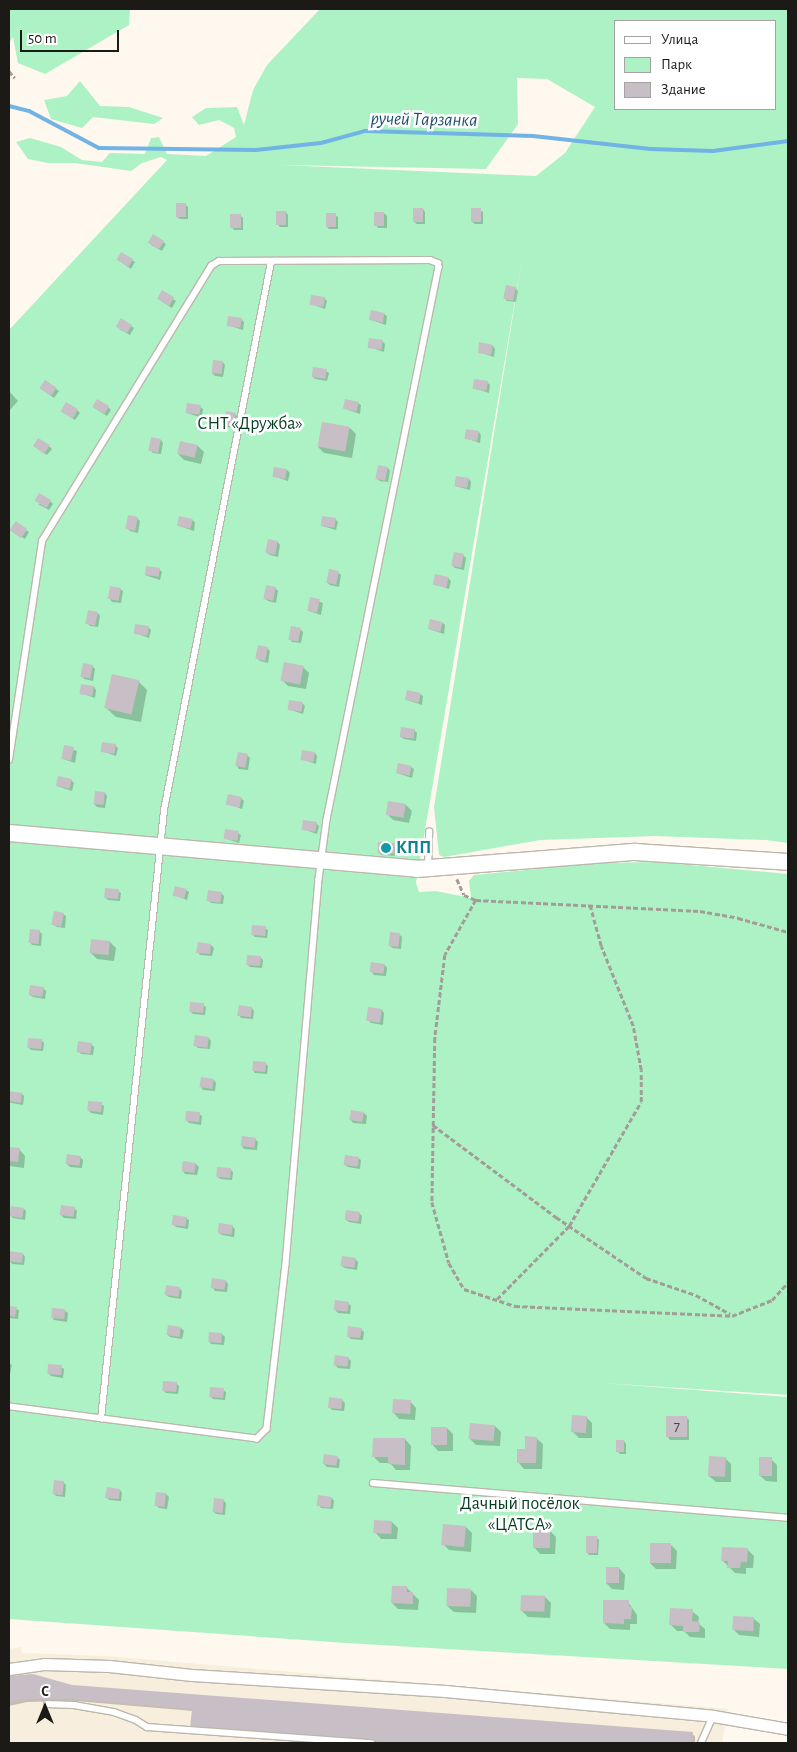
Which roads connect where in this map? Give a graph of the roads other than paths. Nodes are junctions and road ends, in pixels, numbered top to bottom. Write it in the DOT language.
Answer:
graph roads {
  1 [pos="271,262"];
  2 [pos="9,760"];
  3 [pos="429,832"];
  4 [pos="9,833"];
  5 [pos="161,846"];
  6 [pos="322,859"];
  7 [pos="788,862"];
  8 [pos="428,869"];
  9 [pos="9,1407"];
  10 [pos="101,1419"];
  11 [pos="373,1483"];
  12 [pos="788,1518"];
  13 [pos="9,1669"];
  14 [pos="47,1704"];
  15 [pos="713,1716"];
  16 [pos="788,1729"];
  17 [pos="371,1743"];
  18 [pos="701,1743"];
  1 -- 2 [label="lane"];
  1 -- 5 [label="lane"];
  1 -- 6 [label="lane"];
  3 -- 8 [label="lane"];
  4 -- 5 [label="street"];
  5 -- 6 [label="street"];
  5 -- 10 [label="lane"];
  6 -- 8 [label="street"];
  6 -- 10 [label="lane"];
  7 -- 8 [label="street"];
  9 -- 10 [label="lane"];
  11 -- 12 [label="lane"];
  13 -- 15 [label="street"];
  14 -- 17 [label="lane"];
  15 -- 16 [label="street"];
  15 -- 18 [label="lane"];
}
